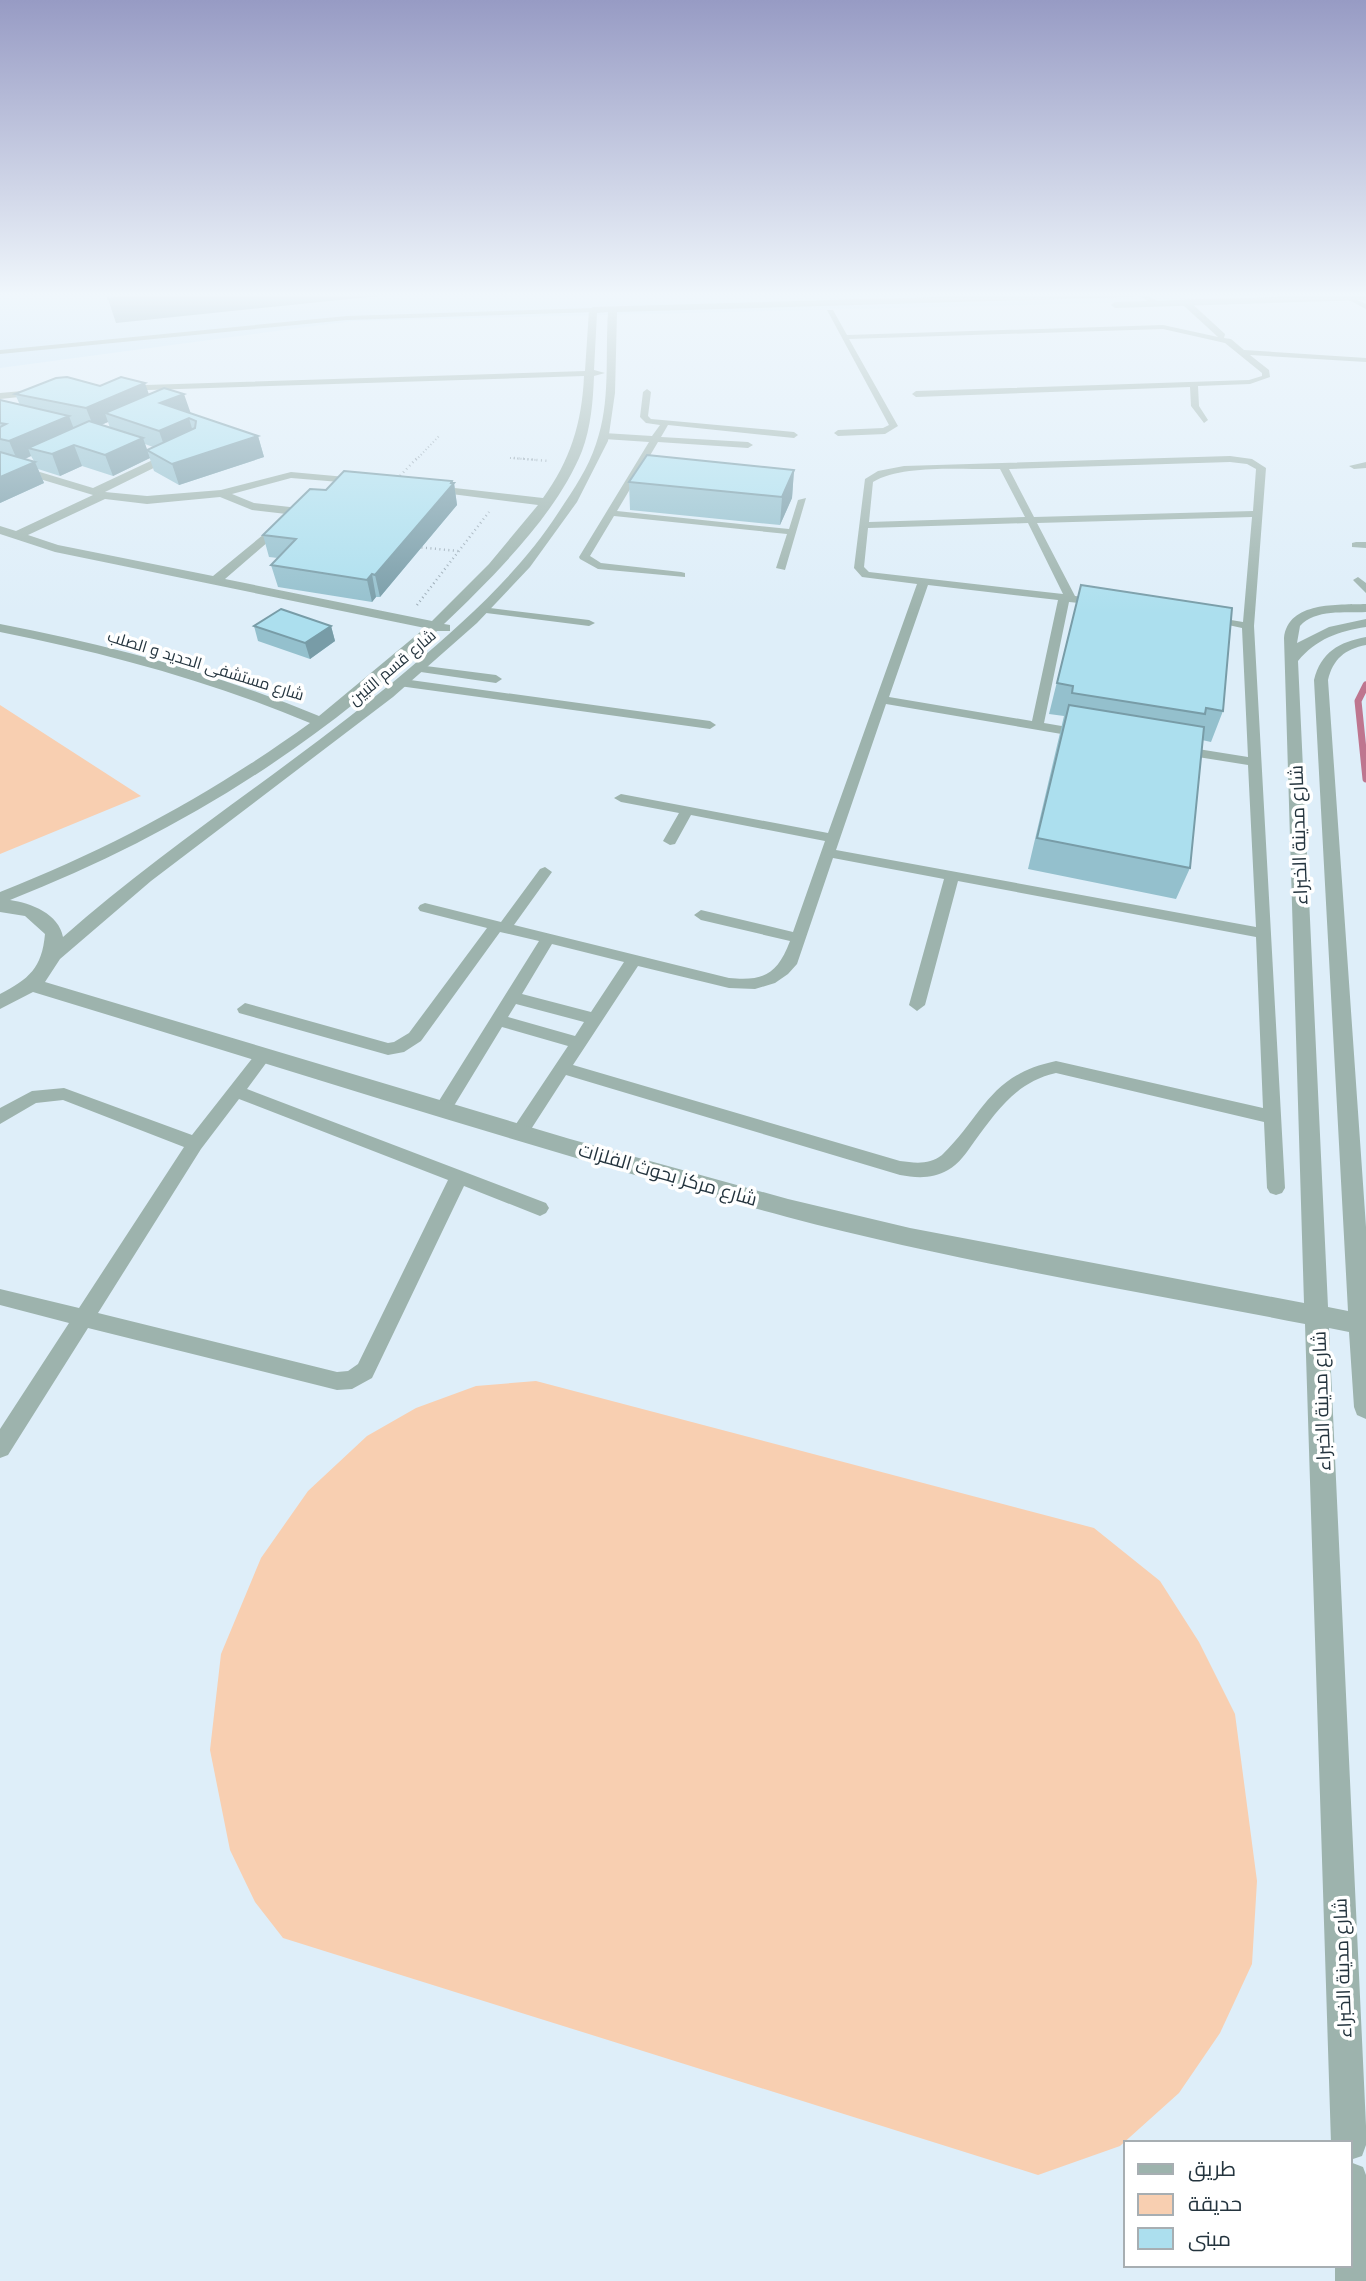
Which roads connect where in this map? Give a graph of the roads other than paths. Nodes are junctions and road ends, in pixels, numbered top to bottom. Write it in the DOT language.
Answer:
graph roads {
  1 [pos="46,400"];
  2 [pos="586,400"];
  3 [pos="607,400"];
  4 [pos="647,400"];
  5 [pos="880,400"];
  6 [pos="1195,400"];
  7 [pos="37,406"];
  8 [pos="1204,420"];
  9 [pos="669,424"];
  10 [pos="838,433"];
  11 [pos="794,435"];
  12 [pos="604,436"];
  13 [pos="657,438"];
  14 [pos="748,445"];
  15 [pos="187,449"];
  16 [pos="144,450"];
  17 [pos="167,458"];
  18 [pos="41,459"];
  19 [pos="0,463"];
  20 [pos="1366,464"];
  21 [pos="1003,466"];
  22 [pos="1354,466"];
  23 [pos="19,469"];
  24 [pos="335,477"];
  25 [pos="392,484"];
  26 [pos="416,487"];
  27 [pos="99,494"];
  28 [pos="222,494"];
  29 [pos="803,500"];
  30 [pos="544,502"];
  31 [pos="305,503"];
  32 [pos="610,513"];
  33 [pos="1257,514"];
  34 [pos="1031,520"];
  35 [pos="862,525"];
  36 [pos="0,530"];
  37 [pos="792,532"];
  38 [pos="16,536"];
  39 [pos="781,568"];
  40 [pos="681,575"];
  41 [pos="1358,580"];
  42 [pos="215,581"];
  43 [pos="923,583"];
  44 [pos="1366,590"];
  45 [pos="1068,597"];
  46 [pos="1110,604"];
  47 [pos="1366,608"];
  48 [pos="482,610"];
  49 [pos="1193,617"];
  50 [pos="589,623"];
  51 [pos="1366,623"];
  52 [pos="435,626"];
  53 [pos="1248,626"];
  54 [pos="0,628"];
  55 [pos="461,631"];
  56 [pos="1366,641"];
  57 [pos="1291,660"];
  58 [pos="418,669"];
  59 [pos="496,680"];
  60 [pos="403,682"];
  61 [pos="882,700"];
  62 [pos="320,720"];
  63 [pos="710,725"];
  64 [pos="1037,726"];
  65 [pos="1105,737"];
  66 [pos="1160,746"];
  67 [pos="1255,762"];
  68 [pos="621,799"];
  69 [pos="687,811"];
  70 [pos="834,838"];
  71 [pos="670,841"];
  72 [pos="828,853"];
  73 [pos="545,872"];
  74 [pos="952,876"];
  75 [pos="0,898"];
  76 [pos="0,906"];
  77 [pos="425,908"];
  78 [pos="701,915"];
  79 [pos="500,927"];
  80 [pos="1263,933"];
  81 [pos="798,938"];
  82 [pos="548,939"];
  83 [pos="52,956"];
  84 [pos="634,960"];
  85 [pos="30,984"];
  86 [pos="511,997"];
  87 [pos="0,1002"];
  88 [pos="918,1005"];
  89 [pos="245,1009"];
  90 [pos="594,1019"];
  91 [pos="497,1020"];
  92 [pos="579,1043"];
  93 [pos="264,1055"];
  94 [pos="562,1068"];
  95 [pos="236,1091"];
  96 [pos="443,1109"];
  97 [pos="0,1117"];
  98 [pos="1272,1117"];
  99 [pos="520,1132"];
  100 [pos="195,1144"];
  101 [pos="459,1177"];
  102 [pos="1276,1188"];
  103 [pos="540,1208"];
  104 [pos="0,1297"];
  105 [pos="1318,1316"];
  106 [pos="84,1318"];
  107 [pos="1363,1325"];
  108 [pos="1366,1407"];
  109 [pos="0,1448"];
  110 [pos="1349,2141"];
  111 [pos="1352,2230"];
  112 [pos="1354,2281"];
  1 -- 7 [label="street"];
  2 -- 30 [label="street, شارع قسم التبين"];
  3 -- 12 [label="street, شارع قسم التبين"];
  4 -- 9 [label="lane"];
  5 -- 10 [label="lane"];
  6 -- 8 [label="lane"];
  9 -- 11 [label="lane"];
  9 -- 13 [label="lane"];
  12 -- 13 [label="lane"];
  12 -- 48 [label="street, شارع قسم التبين"];
  13 -- 14 [label="lane"];
  13 -- 32 [label="lane"];
  15 -- 17 [label="street"];
  16 -- 17 [label="street"];
  17 -- 27 [label="street"];
  18 -- 23 [label="street"];
  19 -- 23 [label="street"];
  20 -- 22 [label="lane"];
  21 -- 33 [label="lane"];
  21 -- 34 [label="lane"];
  21 -- 35 [label="lane"];
  23 -- 27 [label="street"];
  24 -- 25 [label="street"];
  24 -- 28 [label="street"];
  24 -- 31 [label="street"];
  26 -- 30 [label="street"];
  27 -- 28 [label="street"];
  27 -- 38 [label="street"];
  28 -- 31 [label="street"];
  29 -- 37 [label="lane"];
  30 -- 52 [label="street, شارع قسم التبين"];
  31 -- 42 [label="street"];
  32 -- 37 [label="lane"];
  32 -- 40 [label="lane"];
  33 -- 34 [label="lane"];
  33 -- 53 [label="lane"];
  34 -- 35 [label="lane"];
  34 -- 45 [label="lane"];
  35 -- 43 [label="lane"];
  36 -- 38 [label="street"];
  37 -- 39 [label="lane"];
  38 -- 42 [label="street"];
  41 -- 44 [label="lane"];
  42 -- 52 [label="street"];
  43 -- 45 [label="lane"];
  43 -- 61 [label="lane"];
  45 -- 46 [label="lane"];
  45 -- 64 [label="lane"];
  47 -- 57 [label="street, شارع مدينة الخبراء"];
  48 -- 50 [label="lane"];
  48 -- 55 [label="street, شارع قسم التبين"];
  49 -- 53 [label="lane"];
  51 -- 57 [label="street"];
  52 -- 55 [label="street"];
  52 -- 62 [label="street, شارع قسم التبين"];
  53 -- 67 [label="lane"];
  54 -- 62 [label="street, شارع مستشفى الحديد و الصلب"];
  55 -- 58 [label="street, شارع قسم التبين"];
  56 -- 107 [label="street, شارع مدينة الخبراء"];
  57 -- 105 [label="street, شارع مدينة الخبراء"];
  58 -- 59 [label="lane"];
  58 -- 60 [label="street, شارع قسم التبين"];
  60 -- 63 [label="lane"];
  60 -- 83 [label="street, شارع قسم التبين"];
  61 -- 64 [label="lane"];
  61 -- 70 [label="lane"];
  62 -- 75 [label="street, شارع قسم التبين"];
  64 -- 65 [label="lane"];
  66 -- 67 [label="lane"];
  67 -- 80 [label="lane"];
  68 -- 69 [label="lane"];
  69 -- 70 [label="lane"];
  69 -- 71 [label="lane"];
  70 -- 72 [label="lane"];
  72 -- 74 [label="lane"];
  72 -- 81 [label="lane"];
  73 -- 79 [label="lane"];
  74 -- 80 [label="lane"];
  74 -- 88 [label="lane"];
  76 -- 83 [label="street"];
  77 -- 79 [label="lane"];
  78 -- 81 [label="lane"];
  79 -- 82 [label="lane"];
  79 -- 89 [label="lane"];
  80 -- 98 [label="lane"];
  81 -- 84 [label="lane"];
  82 -- 84 [label="lane"];
  82 -- 86 [label="lane"];
  83 -- 85 [label="street, شارع قسم التبين"];
  84 -- 90 [label="lane"];
  85 -- 87 [label="street"];
  85 -- 93 [label="street, شارع مركز بحوث الفلزات"];
  86 -- 90 [label="lane"];
  86 -- 91 [label="lane"];
  90 -- 92 [label="lane"];
  91 -- 92 [label="lane"];
  91 -- 96 [label="lane"];
  92 -- 94 [label="lane"];
  93 -- 95 [label="lane"];
  93 -- 96 [label="street, شارع مركز بحوث الفلزات"];
  94 -- 98 [label="lane"];
  94 -- 99 [label="lane"];
  95 -- 100 [label="lane"];
  95 -- 101 [label="lane"];
  96 -- 99 [label="street, شارع مركز بحوث الفلزات"];
  97 -- 100 [label="lane"];
  98 -- 102 [label="lane"];
  99 -- 105 [label="street, شارع مركز بحوث الفلزات"];
  100 -- 106 [label="lane"];
  101 -- 103 [label="lane"];
  101 -- 106 [label="lane"];
  104 -- 106 [label="lane"];
  105 -- 107 [label="street, شارع مركز بحوث الفلزات"];
  105 -- 110 [label="street, شارع مدينة الخبراء"];
  106 -- 109 [label="lane"];
  107 -- 108 [label="street, شارع مدينة الخبراء"];
  111 -- 112 [label="street"];
}
